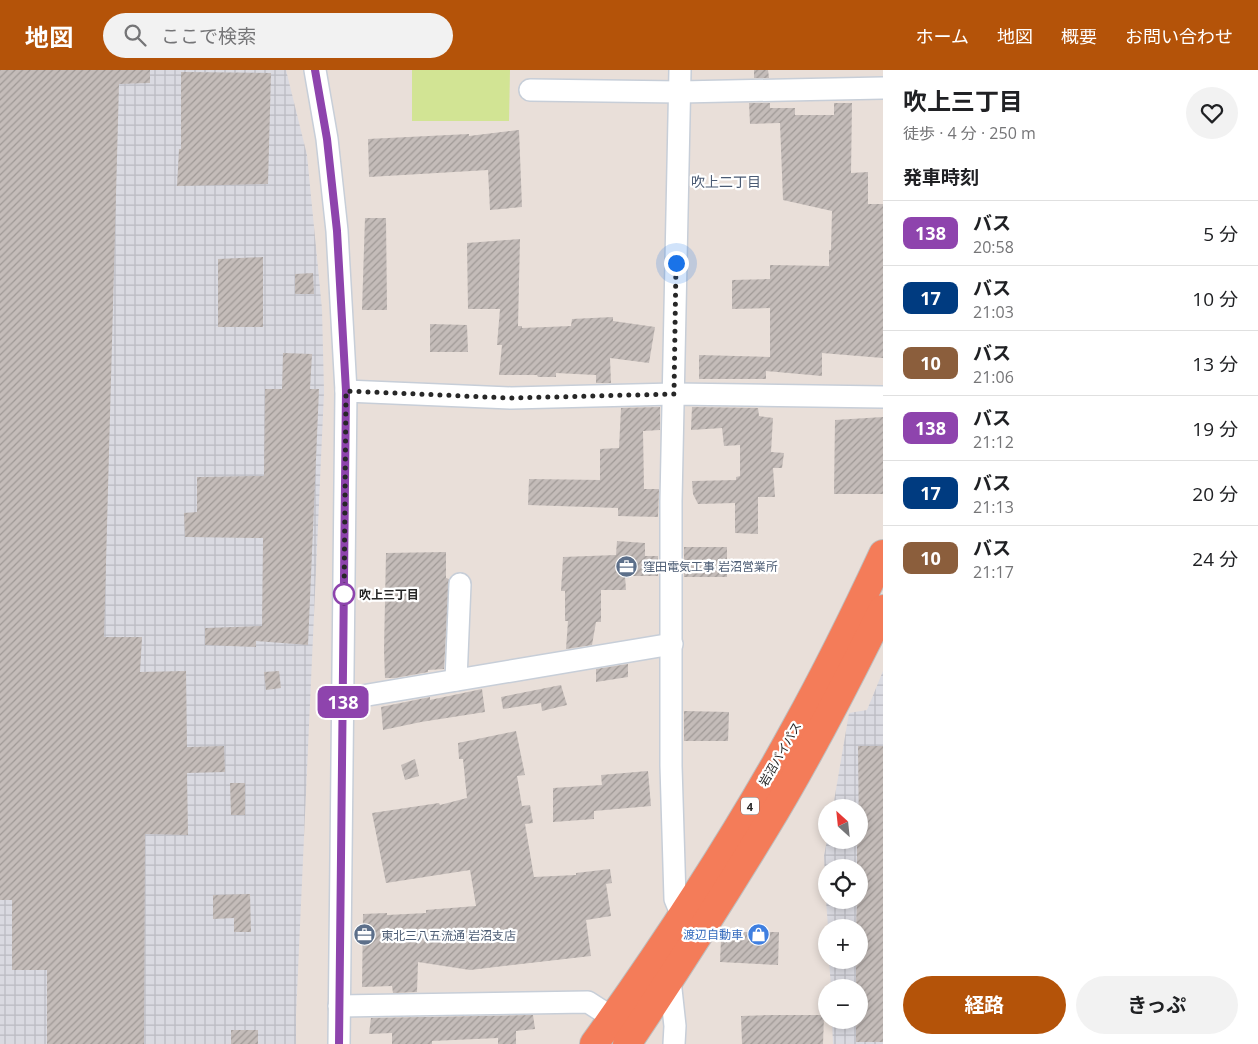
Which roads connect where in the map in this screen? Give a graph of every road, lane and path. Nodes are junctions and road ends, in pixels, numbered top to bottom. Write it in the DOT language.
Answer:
graph roads {
  1 [pos="315,70"];
  2 [pos="680,70"];
  3 [pos="883,88"];
  4 [pos="530,90"];
  5 [pos="680,92"];
  6 [pos="346,391"];
  7 [pos="674,394"];
  8 [pos="883,397"];
  9 [pos="883,554"];
  10 [pos="460,584"];
  11 [pos="883,609"];
  12 [pos="672,644"];
  13 [pos="456,680"];
  14 [pos="344,699"];
  15 [pos="682,916"];
  16 [pos="670,980"];
  17 [pos="340,1006"];
  18 [pos="613,1018"];
  19 [pos="339,1044"];
  20 [pos="594,1044"];
  21 [pos="627,1044"];
  22 [pos="674,1044"];
  1 -- 6 [label="street"];
  2 -- 5 [label="street"];
  3 -- 5 [label="street"];
  4 -- 5 [label="street"];
  5 -- 7 [label="street"];
  6 -- 7 [label="street"];
  6 -- 14 [label="street"];
  7 -- 8 [label="street"];
  7 -- 12 [label="street"];
  9 -- 15 [label="highway, 岩沼バイパス / 4"];
  10 -- 13 [label="street"];
  11 -- 16 [label="highway, 岩沼バイパス / 4"];
  12 -- 13 [label="street"];
  12 -- 15 [label="street"];
  13 -- 14 [label="street"];
  14 -- 17 [label="street"];
  15 -- 18 [label="highway, 岩沼バイパス / 4"];
  16 -- 21 [label="highway, 岩沼バイパス / 4"];
  16 -- 22 [label="street"];
  17 -- 18 [label="street"];
  17 -- 19 [label="street"];
  18 -- 20 [label="highway, 岩沼バイパス / 4"];
}
